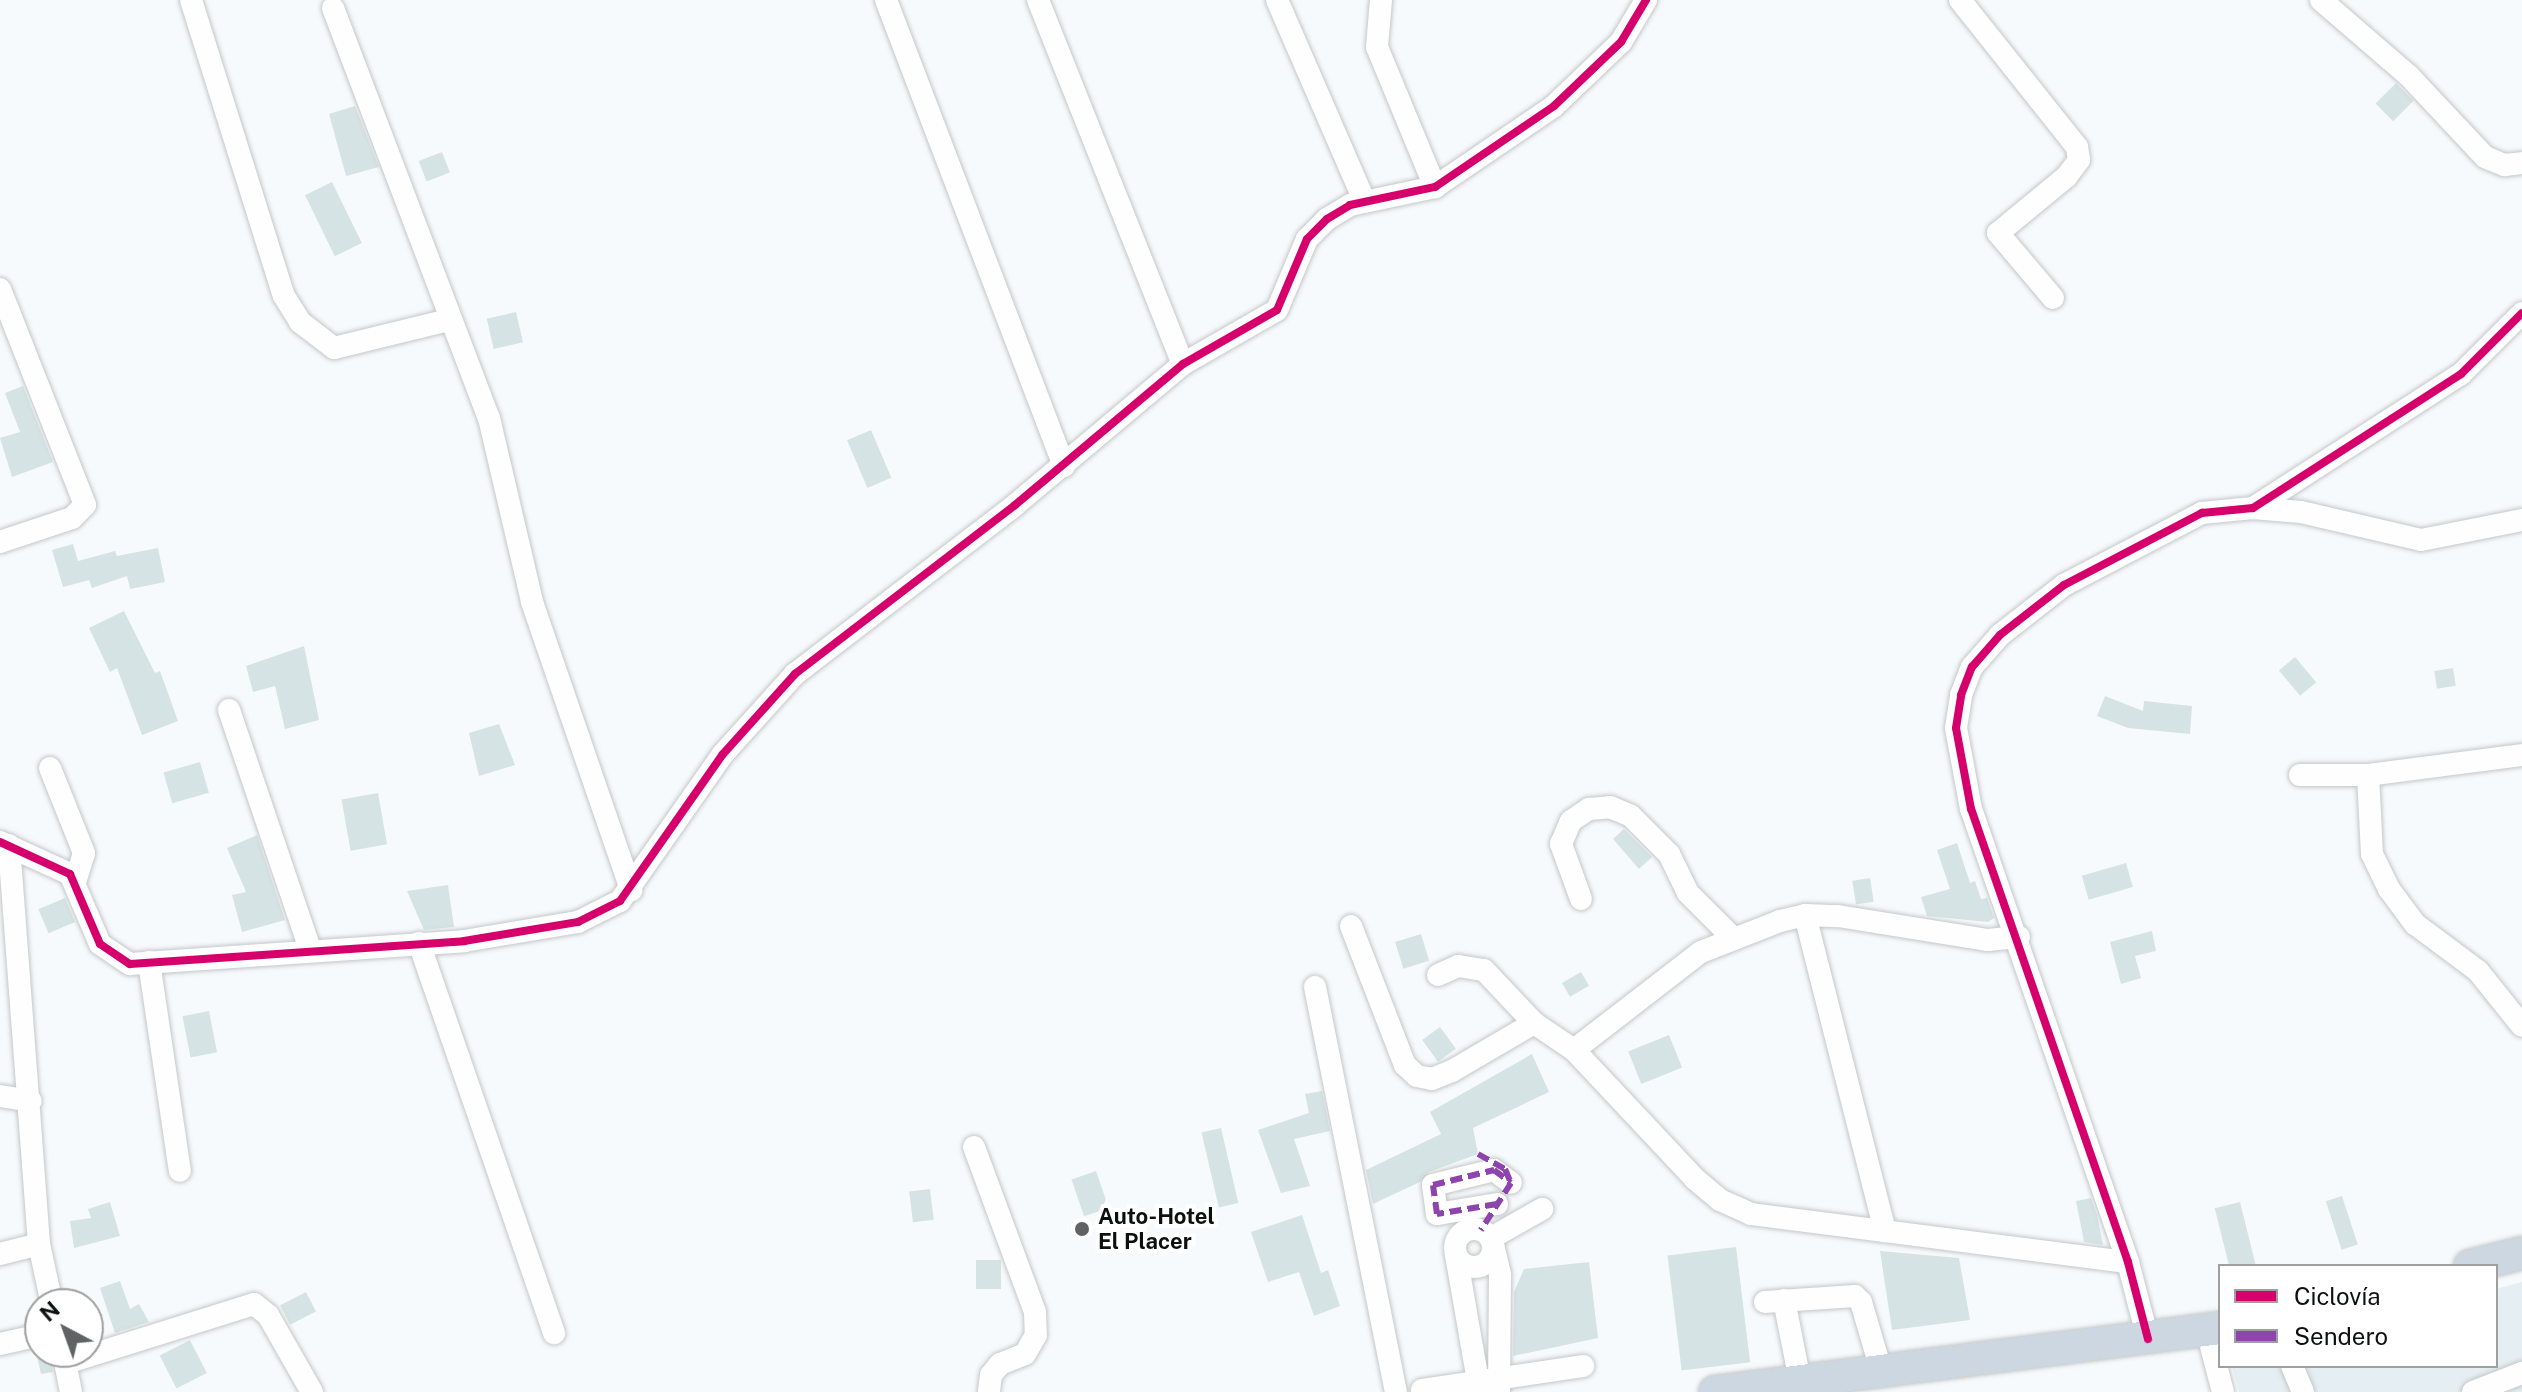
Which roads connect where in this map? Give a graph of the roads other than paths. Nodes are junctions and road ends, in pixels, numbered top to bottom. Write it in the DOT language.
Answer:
graph roads {
  1 [pos="191,0"];
  2 [pos="886,0"];
  3 [pos="1038,0"];
  4 [pos="1277,0"];
  5 [pos="1381,0"];
  6 [pos="1646,0"];
  7 [pos="1960,0"];
  8 [pos="2327,2"];
  9 [pos="333,8"];
  10 [pos="2522,163"];
  11 [pos="1435,187"];
  12 [pos="1365,202"];
  13 [pos="0,289"];
  14 [pos="2053,298"];
  15 [pos="2522,313"];
  16 [pos="449,320"];
  17 [pos="1183,364"];
  18 [pos="1064,466"];
  19 [pos="2253,508"];
  20 [pos="2522,520"];
  21 [pos="0,542"];
  22 [pos="229,710"];
  23 [pos="2522,755"];
  24 [pos="50,768"];
  25 [pos="2300,775"];
  26 [pos="2368,775"];
  27 [pos="4,843"];
  28 [pos="76,880"];
  29 [pos="631,890"];
  30 [pos="1581,899"];
  31 [pos="1805,915"];
  32 [pos="1351,926"];
  33 [pos="1731,936"];
  34 [pos="2019,937"];
  35 [pos="419,943"];
  36 [pos="310,949"];
  37 [pos="149,962"];
  38 [pos="1438,975"];
  39 [pos="1315,987"];
  40 [pos="2515,1007"];
  41 [pos="1534,1023"];
  42 [pos="2522,1026"];
  43 [pos="1574,1050"];
  44 [pos="0,1096"];
  45 [pos="31,1101"];
  46 [pos="974,1147"];
  47 [pos="1478,1154"];
  48 [pos="180,1171"];
  49 [pos="1511,1183"];
  50 [pos="1497,1204"];
  51 [pos="1542,1209"];
  52 [pos="1885,1231"];
  53 [pos="1488,1237"];
  54 [pos="39,1244"];
  55 [pos="2522,1253"];
  56 [pos="0,1254"];
  57 [pos="1456,1255"];
  58 [pos="2128,1262"];
  59 [pos="2478,1264"];
  60 [pos="49,1288"];
  61 [pos="2213,1330"];
  62 [pos="554,1333"];
  63 [pos="24,1339"];
  64 [pos="2148,1339"];
  65 [pos="0,1344"];
  66 [pos="104,1347"];
  67 [pos="2218,1361"];
  68 [pos="1583,1366"];
  69 [pos="67,1368"];
  70 [pos="2219,1368"];
  71 [pos="2293,1368"];
  72 [pos="2522,1373"];
  73 [pos="1881,1377"];
  74 [pos="1800,1381"];
  75 [pos="1489,1385"];
  76 [pos="1422,1390"];
  77 [pos="71,1392"];
  78 [pos="312,1392"];
  79 [pos="989,1392"];
  80 [pos="1396,1392"];
  81 [pos="1715,1392"];
  82 [pos="2223,1392"];
  83 [pos="2303,1392"];
  84 [pos="2473,1392"];
  1 -- 16 [label="street"];
  2 -- 18 [label="street"];
  3 -- 17 [label="street"];
  4 -- 12 [label="street"];
  5 -- 11 [label="street"];
  6 -- 11 [label="street"];
  7 -- 14 [label="street"];
  8 -- 10 [label="street"];
  9 -- 16 [label="street"];
  11 -- 12 [label="street"];
  12 -- 17 [label="street"];
  13 -- 21 [label="street"];
  15 -- 19 [label="street"];
  16 -- 29 [label="street"];
  17 -- 18 [label="street"];
  18 -- 29 [label="street"];
  19 -- 20 [label="street"];
  19 -- 34 [label="street"];
  22 -- 36 [label="street"];
  23 -- 26 [label="street"];
  24 -- 28 [label="street"];
  25 -- 26 [label="street"];
  26 -- 40 [label="street"];
  27 -- 28 [label="street"];
  27 -- 45 [label="street"];
  28 -- 37 [label="street"];
  29 -- 35 [label="street"];
  30 -- 33 [label="street"];
  31 -- 33 [label="street"];
  31 -- 34 [label="street"];
  31 -- 52 [label="street"];
  32 -- 41 [label="street"];
  33 -- 43 [label="street"];
  34 -- 58 [label="street"];
  35 -- 36 [label="street"];
  35 -- 62 [label="street"];
  36 -- 37 [label="street"];
  37 -- 48 [label="street"];
  38 -- 41 [label="street"];
  39 -- 80 [label="street"];
  40 -- 42 [label="street"];
  41 -- 43 [label="street"];
  43 -- 52 [label="street"];
  44 -- 45 [label="street"];
  45 -- 54 [label="street"];
  46 -- 79 [label="street"];
  47 -- 49 [label="street"];
  49 -- 50 [label="street"];
  49 -- 50 [label="street"];
  50 -- 53 [label="street"];
  51 -- 53 [label="street"];
  52 -- 58 [label="street"];
  53 -- 57 [label="street"];
  53 -- 57 [label="street"];
  53 -- 75 [label="street"];
  54 -- 56 [label="street"];
  54 -- 60 [label="street"];
  55 -- 59 [label="highway"];
  57 -- 75 [label="street"];
  58 -- 64 [label="street"];
  61 -- 64 [label="highway"];
  61 -- 67 [label="street"];
  63 -- 65 [label="street"];
  64 -- 73 [label="highway"];
  66 -- 78 [label="street"];
  68 -- 75 [label="street"];
  69 -- 77 [label="street"];
  70 -- 82 [label="street"];
  71 -- 83 [label="street"];
  72 -- 84 [label="street"];
  73 -- 74 [label="highway"];
  73 -- 74 [label="street"];
  74 -- 81 [label="highway"];
  75 -- 76 [label="street"];
}
